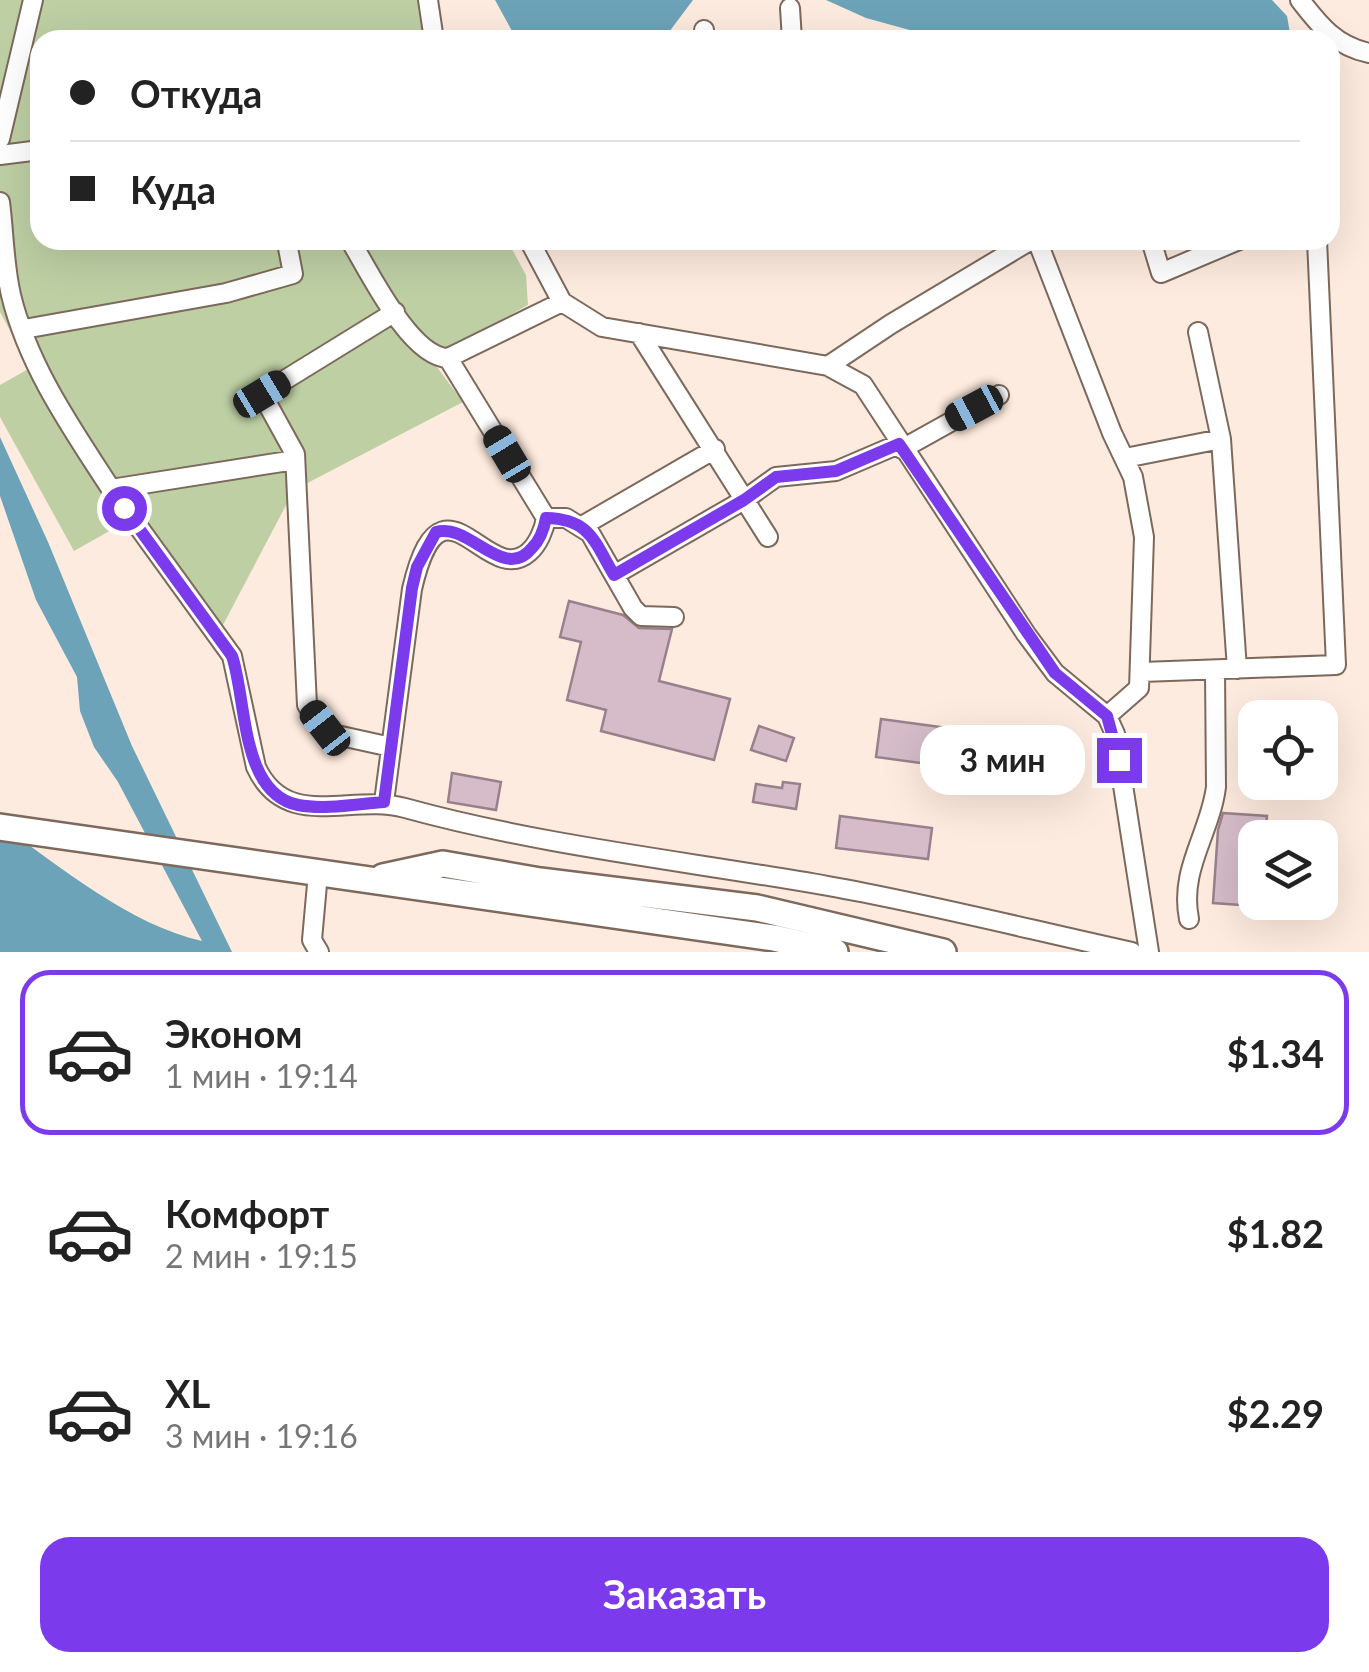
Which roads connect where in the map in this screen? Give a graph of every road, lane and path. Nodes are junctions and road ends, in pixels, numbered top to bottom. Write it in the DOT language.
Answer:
graph roads {
  1 [pos="33,0"];
  2 [pos="428,0"];
  3 [pos="1300,0"];
  4 [pos="790,8"];
  5 [pos="432,30"];
  6 [pos="791,30"];
  7 [pos="1323,30"];
  8 [pos="1340,49"];
  9 [pos="1369,53"];
  10 [pos="0,139"];
  11 [pos="30,152"];
  12 [pos="0,156"];
  13 [pos="0,202"];
  14 [pos="288,250"];
  15 [pos="356,250"];
  16 [pos="534,250"];
  17 [pos="1017,250"];
  18 [pos="1038,250"];
  19 [pos="1154,250"];
  20 [pos="1215,250"];
  21 [pos="1317,250"];
  22 [pos="562,302"];
  23 [pos="395,312"];
  24 [pos="24,329"];
  25 [pos="639,332"];
  26 [pos="1198,332"];
  27 [pos="448,358"];
  28 [pos="828,366"];
  29 [pos="999,394"];
  30 [pos="1221,439"];
  31 [pos="901,447"];
  32 [pos="715,449"];
  33 [pos="1124,458"];
  34 [pos="296,460"];
  35 [pos="111,489"];
  36 [pos="744,500"];
  37 [pos="546,518"];
  38 [pos="582,526"];
  39 [pos="768,537"];
  40 [pos="614,575"];
  41 [pos="674,616"];
  42 [pos="1237,669"];
  43 [pos="1215,670"];
  44 [pos="1142,672"];
  45 [pos="1107,716"];
  46 [pos="391,747"];
  47 [pos="384,802"];
  48 [pos="0,827"];
  49 [pos="318,872"];
  50 [pos="366,880"];
  51 [pos="1189,919"];
  52 [pos="805,949"];
  53 [pos="319,952"];
  54 [pos="835,952"];
  55 [pos="943,952"];
  56 [pos="1132,952"];
  57 [pos="1150,952"];
  1 -- 10 [label="street"];
  2 -- 5 [label="street"];
  3 -- 7 [label="street"];
  4 -- 6 [label="street"];
  8 -- 9 [label="street"];
  11 -- 12 [label="street"];
  13 -- 24 [label="street"];
  14 -- 24 [label="street"];
  15 -- 23 [label="street"];
  16 -- 22 [label="street"];
  17 -- 28 [label="street"];
  18 -- 33 [label="street"];
  19 -- 20 [label="street"];
  21 -- 42 [label="street"];
  22 -- 25 [label="street"];
  22 -- 27 [label="street"];
  23 -- 27 [label="street"];
  23 -- 34 [label="street"];
  24 -- 35 [label="street"];
  25 -- 28 [label="street"];
  25 -- 32 [label="street"];
  26 -- 30 [label="street"];
  27 -- 37 [label="street"];
  28 -- 31 [label="street"];
  29 -- 31 [label="street"];
  30 -- 33 [label="street"];
  30 -- 42 [label="street"];
  31 -- 36 [label="street"];
  31 -- 45 [label="street"];
  32 -- 36 [label="street"];
  32 -- 38 [label="street"];
  33 -- 44 [label="street"];
  34 -- 35 [label="street"];
  34 -- 46 [label="street"];
  35 -- 47 [label="street"];
  36 -- 39 [label="street"];
  36 -- 40 [label="street"];
  37 -- 38 [label="street"];
  37 -- 46 [label="street"];
  38 -- 40 [label="street"];
  40 -- 41 [label="street"];
  42 -- 43 [label="street"];
  43 -- 44 [label="street"];
  43 -- 51 [label="street"];
  44 -- 45 [label="street"];
  45 -- 57 [label="street"];
  46 -- 47 [label="street"];
  47 -- 56 [label="street"];
  48 -- 49 [label="highway"];
  49 -- 50 [label="highway"];
  49 -- 53 [label="street"];
  50 -- 52 [label="highway"];
  50 -- 55 [label="highway"];
  52 -- 54 [label="highway"];
}
